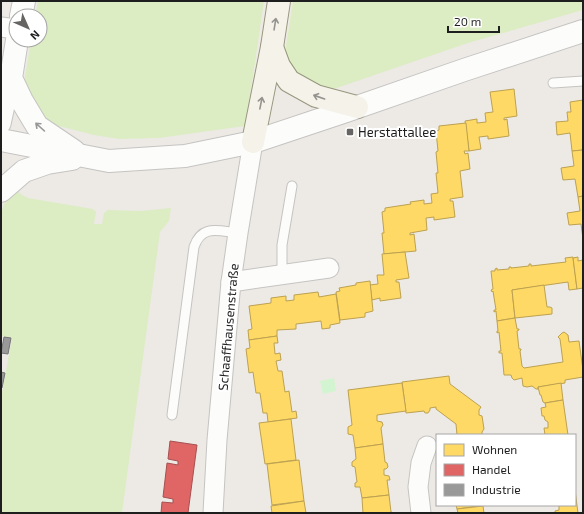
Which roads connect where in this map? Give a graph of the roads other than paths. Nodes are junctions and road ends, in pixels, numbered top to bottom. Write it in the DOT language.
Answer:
graph roads {
  1 [pos="279,1"];
  2 [pos="583,30"];
  3 [pos="272,47"];
  4 [pos="16,48"];
  5 [pos="11,78"];
  6 [pos="583,81"];
  7 [pos="553,83"];
  8 [pos="357,107"];
  9 [pos="1,124"];
  10 [pos="1,140"];
  11 [pos="253,142"];
  12 [pos="83,157"];
  13 [pos="292,186"];
  14 [pos="1,192"];
  15 [pos="238,233"];
  16 [pos="329,268"];
  17 [pos="282,274"];
  18 [pos="231,282"];
  19 [pos="172,414"];
  20 [pos="427,446"];
  21 [pos="213,513"];
  22 [pos="421,513"];
  3 -- 1 [label="main road, one-way"];
  2 -- 8 [label="street"];
  8 -- 3 [label="main road, one-way"];
  11 -- 3 [label="main road, one-way"];
  4 -- 5 [label="street"];
  5 -- 9 [label="street"];
  12 -- 5 [label="street, one-way"];
  6 -- 7 [label="lane"];
  8 -- 11 [label="street"];
  10 -- 12 [label="street"];
  11 -- 12 [label="street"];
  11 -- 15 [label="street, Schaaffhausenstraße"];
  12 -- 14 [label="street"];
  13 -- 17 [label="lane"];
  15 -- 18 [label="street, Schaaffhausenstraße"];
  15 -- 19 [label="lane"];
  16 -- 17 [label="street"];
  17 -- 18 [label="street"];
  18 -- 21 [label="street, Schaaffhausenstraße"];
  20 -- 22 [label="street"];
}
